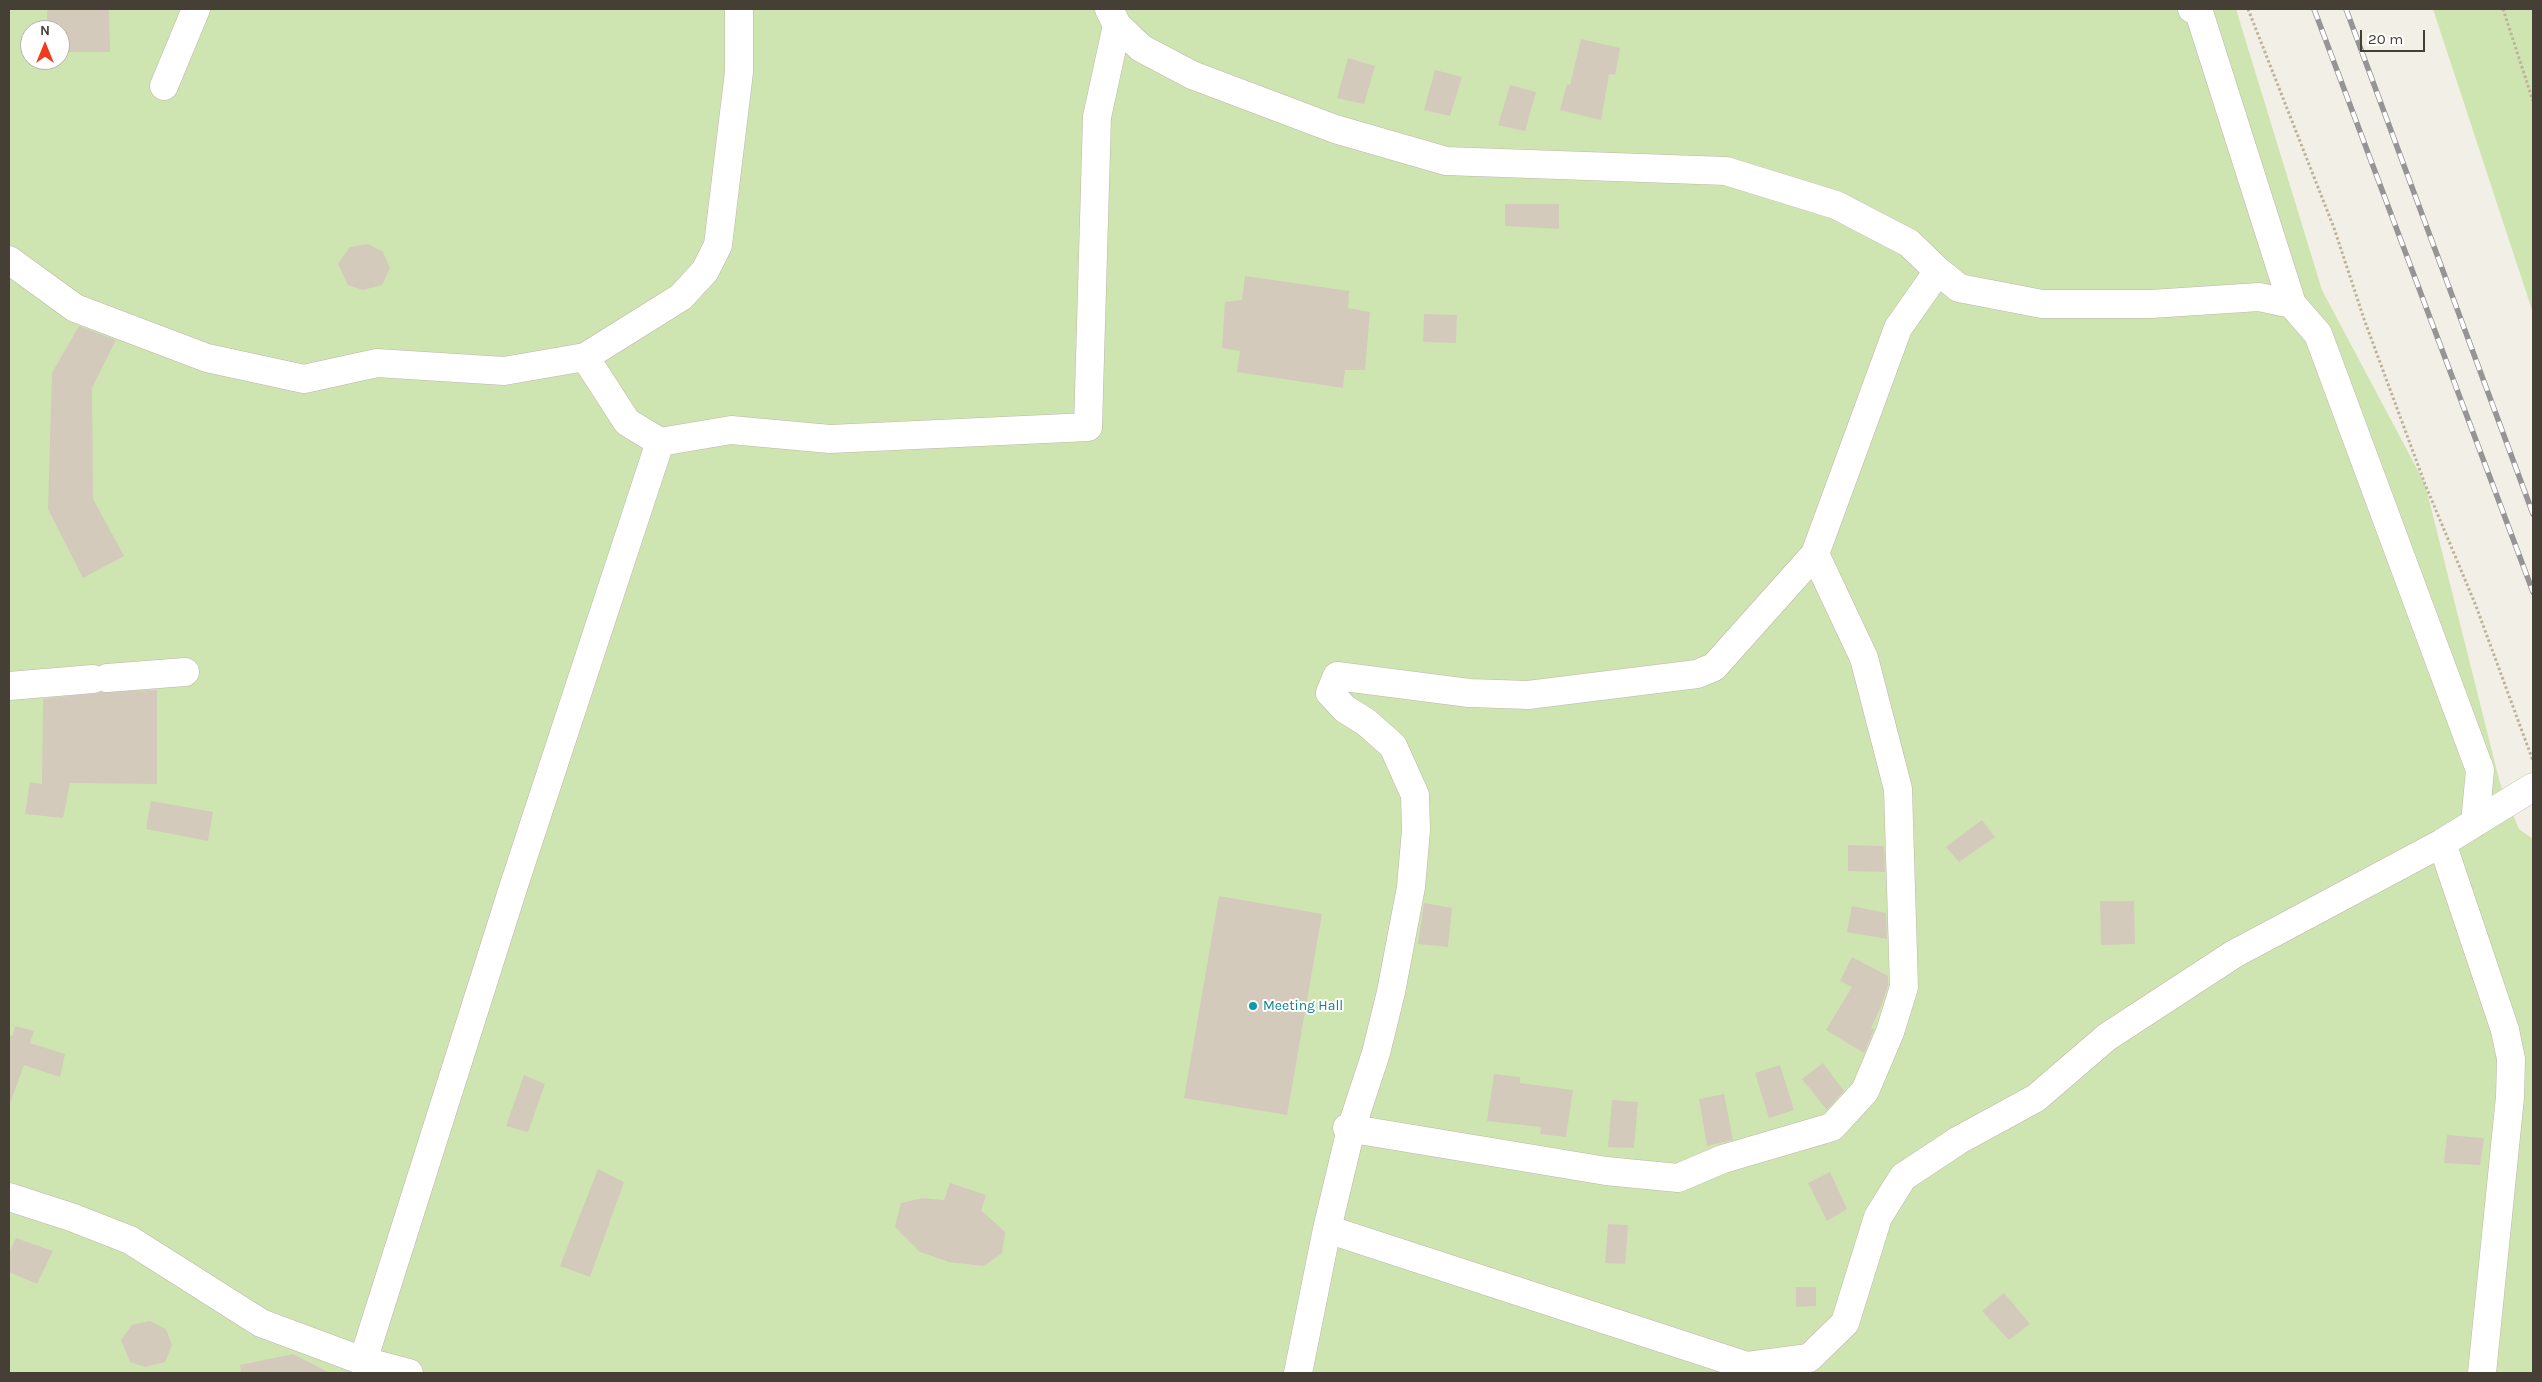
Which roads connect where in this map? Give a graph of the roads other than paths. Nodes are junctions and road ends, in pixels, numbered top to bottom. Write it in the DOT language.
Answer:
graph roads {
  1 [pos="196,9"];
  2 [pos="739,9"];
  3 [pos="2192,9"];
  4 [pos="1113,17"];
  5 [pos="164,86"];
  6 [pos="9,260"];
  7 [pos="1938,271"];
  8 [pos="2292,304"];
  9 [pos="585,357"];
  10 [pos="660,442"];
  11 [pos="1815,554"];
  12 [pos="185,672"];
  13 [pos="9,686"];
  14 [pos="2533,787"];
  15 [pos="2475,823"];
  16 [pos="2442,843"];
  17 [pos="1349,1129"];
  18 [pos="9,1197"];
  19 [pos="1327,1229"];
  20 [pos="363,1361"];
  21 [pos="409,1373"];
  22 [pos="1298,1373"];
  23 [pos="2482,1373"];
  1 -- 5 [label="street"];
  2 -- 9 [label="street"];
  3 -- 8 [label="street"];
  4 -- 7 [label="street"];
  4 -- 10 [label="street"];
  6 -- 9 [label="street"];
  7 -- 8 [label="street"];
  7 -- 11 [label="street"];
  8 -- 15 [label="street"];
  9 -- 10 [label="street"];
  10 -- 20 [label="street"];
  11 -- 17 [label="street"];
  11 -- 17 [label="street"];
  12 -- 13 [label="street"];
  14 -- 15 [label="street"];
  15 -- 16 [label="street"];
  16 -- 19 [label="street"];
  16 -- 23 [label="street"];
  17 -- 19 [label="street"];
  18 -- 20 [label="street"];
  19 -- 22 [label="street"];
  20 -- 21 [label="street"];
}
